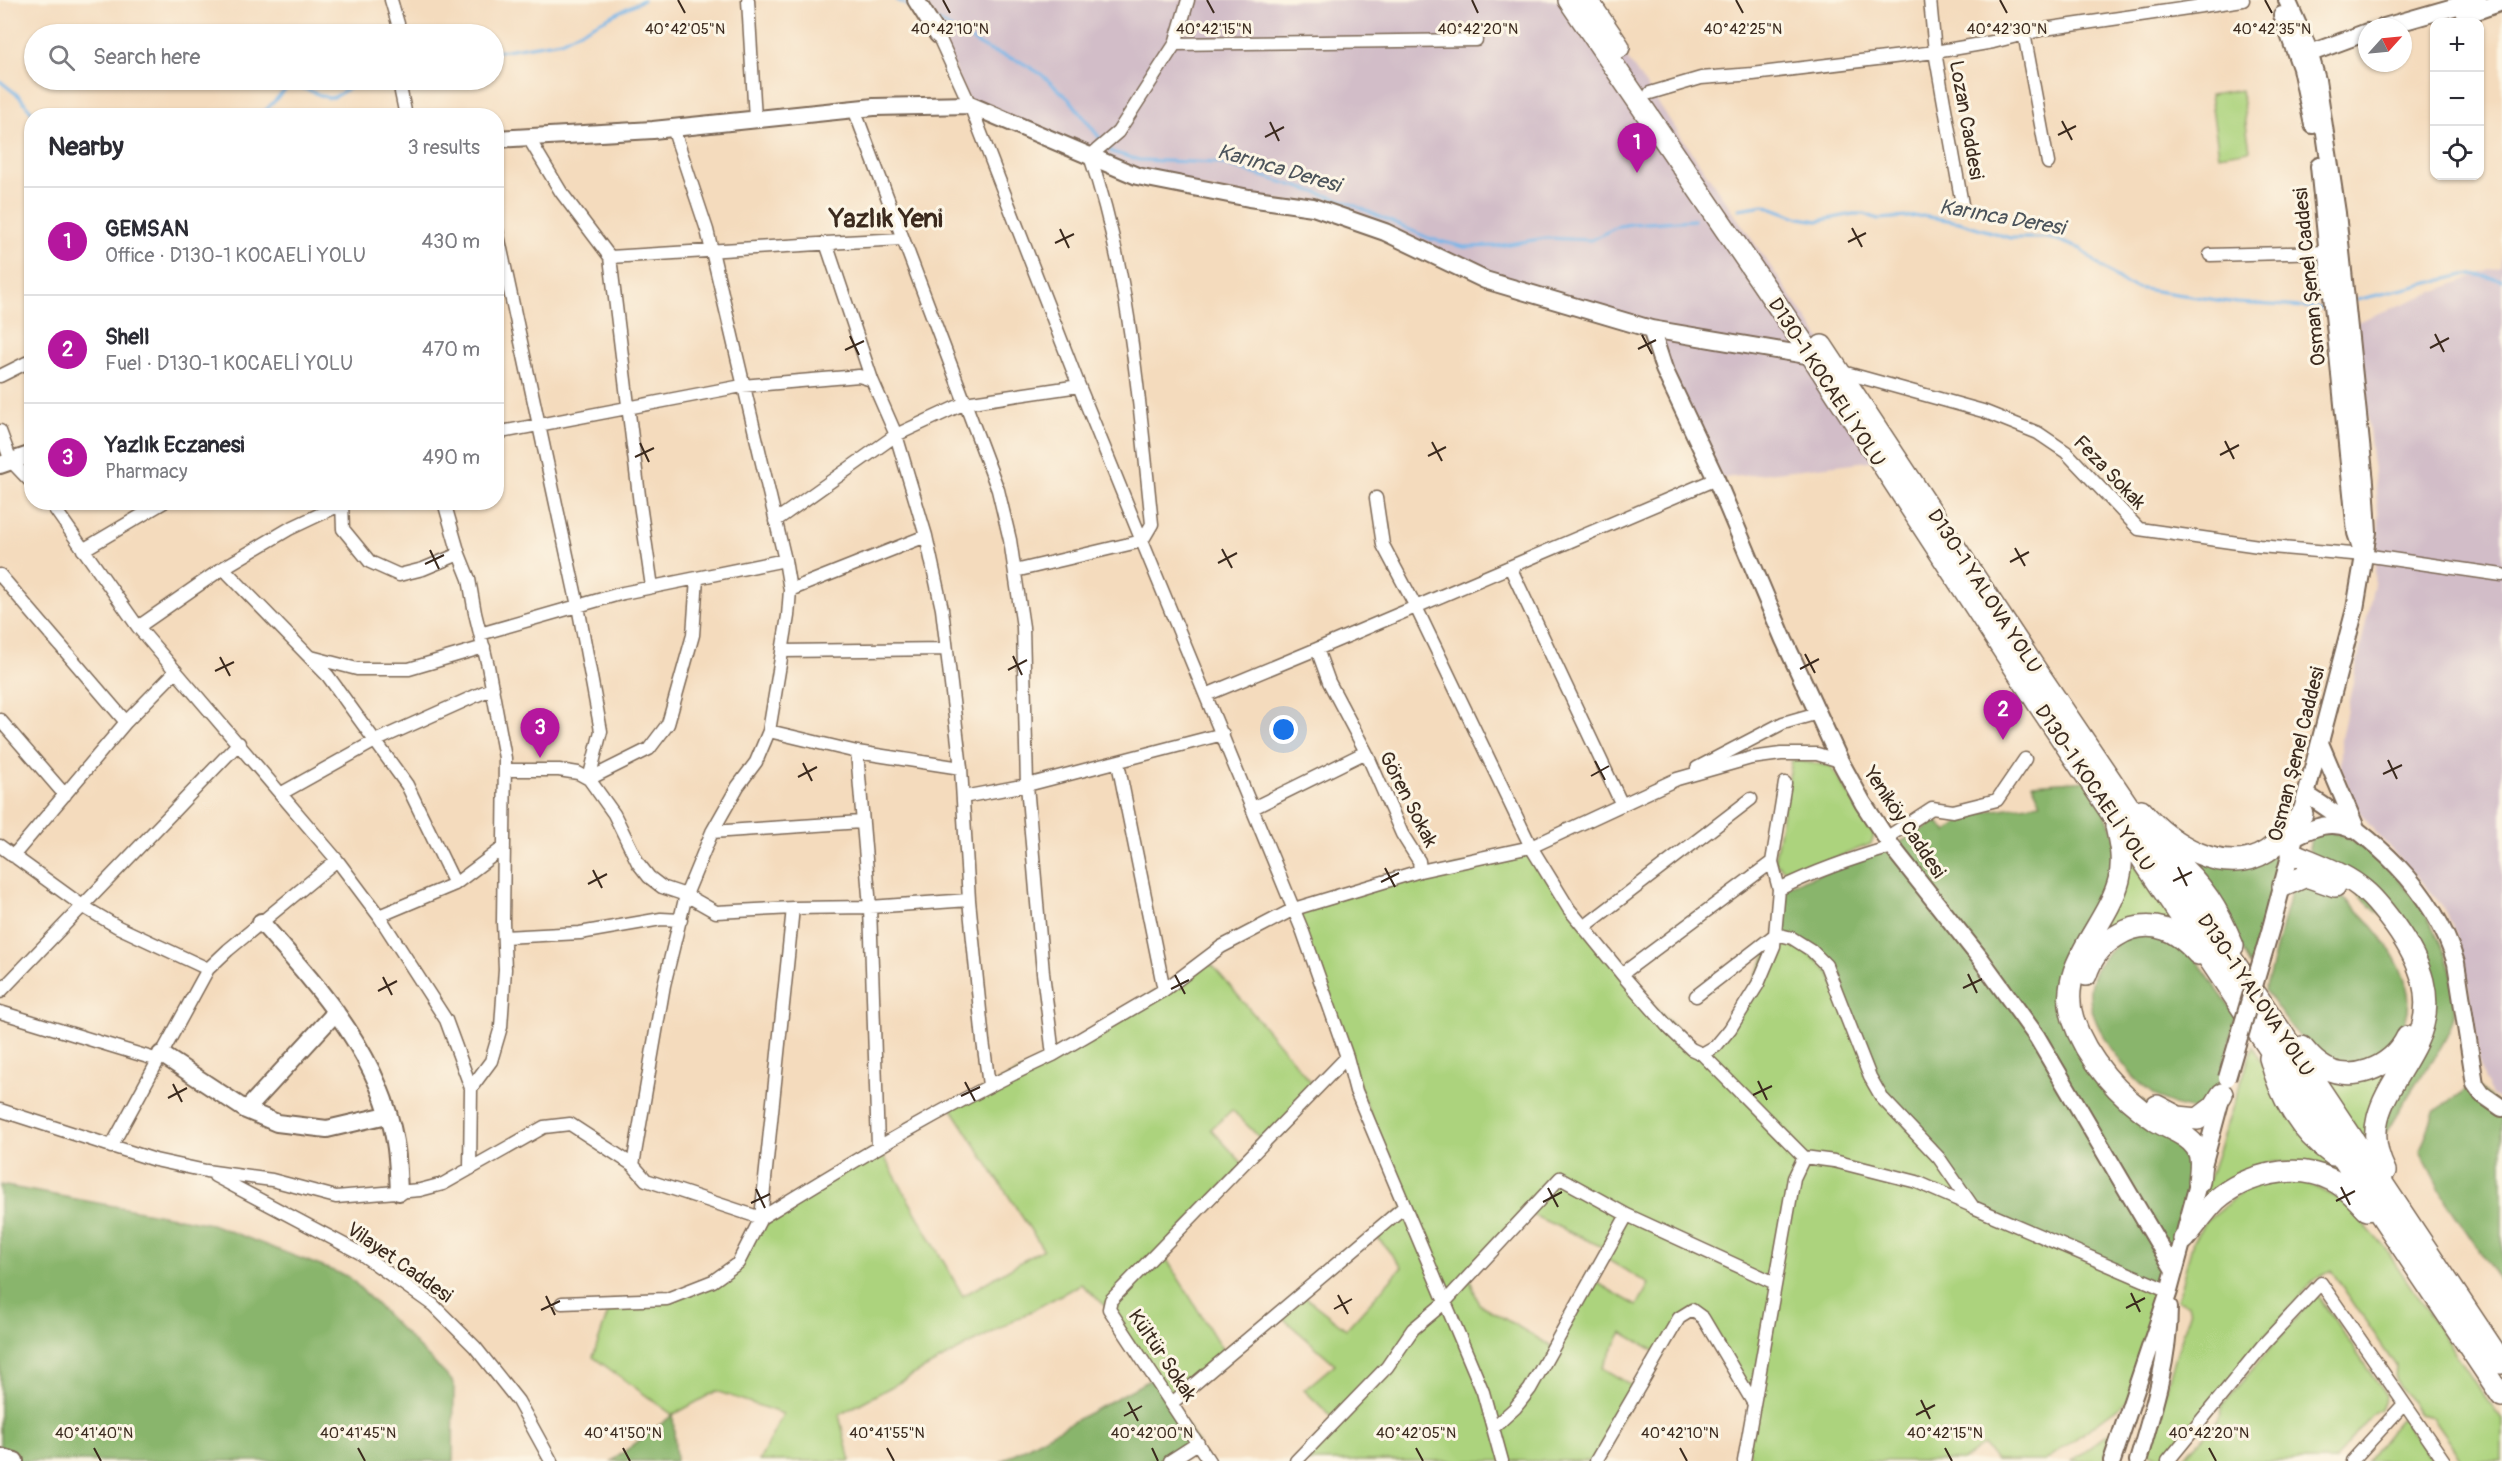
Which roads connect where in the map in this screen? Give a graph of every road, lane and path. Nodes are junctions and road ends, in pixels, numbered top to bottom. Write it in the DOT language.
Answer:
graph roads {
  1 [pos="391,0"];
  2 [pos="748,0"];
  3 [pos="916,0"];
  4 [pos="924,0"];
  5 [pos="1188,0"];
  6 [pos="1569,0"];
  7 [pos="1587,0"];
  8 [pos="1929,0"];
  9 [pos="2243,0"];
  10 [pos="2276,0"];
  11 [pos="2287,0"];
  12 [pos="2478,0"];
  13 [pos="2502,2"];
  14 [pos="2452,18"];
  15 [pos="2412,19"];
  16 [pos="398,24"];
  17 [pos="2430,25"];
  18 [pos="2412,30"];
  19 [pos="2024,33"];
  20 [pos="938,35"];
  21 [pos="2358,36"];
  22 [pos="1476,40"];
  23 [pos="1174,44"];
  24 [pos="2358,45"];
  25 [pos="1935,52"];
  26 [pos="2305,61"];
  27 [pos="401,90"];
  28 [pos="1650,93"];
  29 [pos="970,105"];
  30 [pos="404,108"];
  31 [pos="854,109"];
  32 [pos="755,119"];
  33 [pos="673,128"];
  34 [pos="528,137"];
  35 [pos="504,138"];
  36 [pos="1095,152"];
  37 [pos="2048,163"];
  38 [pos="1963,210"];
  39 [pos="903,239"];
  40 [pos="834,243"];
  41 [pos="711,250"];
  42 [pos="2328,252"];
  43 [pos="2210,255"];
  44 [pos="610,257"];
  45 [pos="504,265"];
  46 [pos="1651,329"];
  47 [pos="2343,343"];
  48 [pos="1812,356"];
  49 [pos="24,364"];
  50 [pos="1839,371"];
  51 [pos="0,376"];
  52 [pos="872,380"];
  53 [pos="742,386"];
  54 [pos="1079,386"];
  55 [pos="965,403"];
  56 [pos="628,408"];
  57 [pos="537,424"];
  58 [pos="0,430"];
  59 [pos="504,431"];
  60 [pos="896,435"];
  61 [pos="24,457"];
  62 [pos="6,463"];
  63 [pos="24,477"];
  64 [pos="1716,479"];
  65 [pos="1376,498"];
  66 [pos="56,510"];
  67 [pos="150,510"];
  68 [pos="329,510"];
  69 [pos="344,510"];
  70 [pos="446,510"];
  71 [pos="775,521"];
  72 [pos="926,536"];
  73 [pos="1142,541"];
  74 [pos="83,550"];
  75 [pos="459,554"];
  76 [pos="2364,555"];
  77 [pos="785,560"];
  78 [pos="1510,567"];
  79 [pos="223,568"];
  80 [pos="1015,572"];
  81 [pos="0,575"];
  82 [pos="2502,575"];
  83 [pos="697,578"];
  84 [pos="652,588"];
  85 [pos="790,590"];
  86 [pos="578,606"];
  87 [pos="1416,607"];
  88 [pos="138,627"];
  89 [pos="480,634"];
  90 [pos="484,647"];
  91 [pos="945,649"];
  92 [pos="1317,649"];
  93 [pos="783,651"];
  94 [pos="309,657"];
  95 [pos="176,671"];
  96 [pos="493,688"];
  97 [pos="1206,695"];
  98 [pos="1818,713"];
  99 [pos="0,720"];
  100 [pos="126,722"];
  101 [pos="2076,729"];
  102 [pos="769,731"];
  103 [pos="1223,734"];
  104 [pos="375,741"];
  105 [pos="239,743"];
  106 [pos="2320,743"];
  107 [pos="857,752"];
  108 [pos="1366,752"];
  109 [pos="2025,759"];
  110 [pos="1840,761"];
  111 [pos="1118,763"];
  112 [pos="961,768"];
  113 [pos="505,770"];
  114 [pos="2312,773"];
  115 [pos="589,779"];
  116 [pos="1677,779"];
  117 [pos="1785,783"];
  118 [pos="1027,785"];
  119 [pos="282,793"];
  120 [pos="65,795"];
  121 [pos="963,797"];
  122 [pos="1752,800"];
  123 [pos="1622,805"];
  124 [pos="2304,805"];
  125 [pos="1253,808"];
  126 [pos="2114,817"];
  127 [pos="861,822"];
  128 [pos="712,832"];
  129 [pos="2358,832"];
  130 [pos="1889,843"];
  131 [pos="2294,844"];
  132 [pos="0,846"];
  133 [pos="1531,847"];
  134 [pos="504,848"];
  135 [pos="13,856"];
  136 [pos="337,860"];
  137 [pos="1772,862"];
  138 [pos="1420,871"];
  139 [pos="455,884"];
  140 [pos="2283,886"];
  141 [pos="1779,889"];
  142 [pos="686,896"];
  143 [pos="969,900"];
  144 [pos="84,907"];
  145 [pos="870,907"];
  146 [pos="793,908"];
  147 [pos="1294,909"];
  148 [pos="379,916"];
  149 [pos="681,920"];
  150 [pos="261,922"];
  151 [pos="1584,927"];
  152 [pos="1776,934"];
  153 [pos="504,937"];
  154 [pos="208,969"];
  155 [pos="1622,974"];
  156 [pos="2234,979"];
  157 [pos="1164,990"];
  158 [pos="0,992"];
  159 [pos="1695,996"];
  160 [pos="0,1012"];
  161 [pos="336,1012"];
  162 [pos="2268,1012"];
  163 [pos="1702,1054"];
  164 [pos="1053,1055"];
  165 [pos="159,1057"];
  166 [pos="1347,1057"];
  167 [pos="989,1085"];
  168 [pos="2225,1086"];
  169 [pos="471,1088"];
  170 [pos="2502,1108"];
  171 [pos="0,1110"];
  172 [pos="246,1110"];
  173 [pos="387,1115"];
  174 [pos="878,1146"];
  175 [pos="111,1147"];
  176 [pos="1804,1157"];
  177 [pos="633,1165"];
  178 [pos="470,1168"];
  179 [pos="206,1171"];
  180 [pos="2199,1182"];
  181 [pos="399,1192"];
  182 [pos="1404,1207"];
  183 [pos="1973,1207"];
  184 [pos="1627,1215"];
  185 [pos="761,1218"];
  186 [pos="2184,1239"];
  187 [pos="2413,1264"];
  188 [pos="2174,1270"];
  189 [pos="1775,1282"];
  190 [pos="2169,1291"];
  191 [pos="562,1303"];
  192 [pos="1444,1303"];
  193 [pos="2502,1357"];
  194 [pos="2502,1363"];
  195 [pos="2502,1396"];
  196 [pos="1172,1403"];
  197 [pos="1754,1404"];
  198 [pos="2404,1404"];
  199 [pos="1493,1428"];
  200 [pos="1198,1443"];
  201 [pos="0,1457"];
  202 [pos="2140,1460"];
  203 [pos="15,1461"];
  204 [pos="551,1461"];
  205 [pos="1170,1461"];
  206 [pos="1209,1461"];
  207 [pos="1296,1461"];
  208 [pos="1502,1461"];
  209 [pos="1596,1461"];
  210 [pos="1744,1461"];
  211 [pos="2112,1461"];
  212 [pos="2168,1461"];
  213 [pos="2352,1461"];
  214 [pos="2444,1461"];
  1 -- 16 [label="street"];
  2 -- 32 [label="street"];
  3 -- 20 [label="street"];
  4 -- 20 [label="street"];
  5 -- 23 [label="street"];
  6 -- 48 [label="highway, D130-1 KOCAELİ YOLU"];
  7 -- 28 [label="highway, D130-1 YALOVA YOLU"];
  8 -- 25 [label="street, Lozan Caddesi"];
  9 -- 19 [label="street"];
  10 -- 26 [label="street, Osman Şenel Caddesi"];
  11 -- 26 [label="street, Osman Şenel Caddesi"];
  12 -- 15 [label="street"];
  13 -- 14 [label="street"];
  17 -- 18 [label="street"];
  19 -- 25 [label="street"];
  19 -- 37 [label="street"];
  20 -- 29 [label="street"];
  21 -- 26 [label="street"];
  22 -- 23 [label="street"];
  23 -- 36 [label="street"];
  24 -- 26 [label="street"];
  25 -- 28 [label="street"];
  25 -- 38 [label="street, Lozan Caddesi"];
  26 -- 42 [label="street, Osman Şenel Caddesi"];
  26 -- 47 [label="street, Osman Şenel Caddesi"];
  27 -- 30 [label="street"];
  28 -- 50 [label="highway, D130-1 YALOVA YOLU"];
  29 -- 31 [label="street"];
  29 -- 36 [label="street"];
  29 -- 54 [label="street"];
  31 -- 32 [label="street"];
  31 -- 39 [label="street"];
  32 -- 33 [label="street"];
  33 -- 34 [label="street"];
  33 -- 41 [label="street"];
  34 -- 35 [label="street"];
  34 -- 44 [label="street"];
  36 -- 46 [label="street"];
  36 -- 73 [label="street"];
  39 -- 40 [label="street"];
  39 -- 55 [label="street"];
  40 -- 41 [label="street"];
  40 -- 52 [label="street"];
  41 -- 44 [label="street"];
  41 -- 53 [label="street"];
  42 -- 43 [label="street"];
  42 -- 47 [label="street, Osman Şenel Caddesi"];
  44 -- 56 [label="street"];
  45 -- 57 [label="street"];
  46 -- 48 [label="street"];
  46 -- 64 [label="street, Yeniköy Caddesi"];
  47 -- 76 [label="street, Osman Şenel Caddesi"];
  48 -- 126 [label="highway, D130-1 KOCAELİ YOLU"];
  49 -- 51 [label="street"];
  50 -- 76 [label="street, Feza Sokak"];
  50 -- 101 [label="highway, D130-1 YALOVA YOLU"];
  52 -- 53 [label="street"];
  52 -- 60 [label="street"];
  53 -- 56 [label="street"];
  53 -- 71 [label="street"];
  54 -- 55 [label="street"];
  54 -- 73 [label="street"];
  55 -- 60 [label="street"];
  55 -- 80 [label="street"];
  56 -- 57 [label="street"];
  56 -- 84 [label="street"];
  57 -- 59 [label="street"];
  57 -- 86 [label="street"];
  58 -- 62 [label="street"];
  60 -- 71 [label="street"];
  60 -- 72 [label="street"];
  61 -- 62 [label="street"];
  62 -- 63 [label="street"];
  64 -- 78 [label="street"];
  64 -- 98 [label="street, Yeniköy Caddesi"];
  65 -- 87 [label="street"];
  66 -- 74 [label="street"];
  67 -- 74 [label="street"];
  68 -- 79 [label="street"];
  69 -- 75 [label="street"];
  70 -- 75 [label="street"];
  71 -- 77 [label="street"];
  72 -- 85 [label="street"];
  72 -- 91 [label="street"];
  73 -- 80 [label="street"];
  73 -- 97 [label="street"];
  74 -- 88 [label="street"];
  75 -- 89 [label="street"];
  76 -- 82 [label="street, Feza Sokak"];
  76 -- 106 [label="street, Osman Şenel Caddesi"];
  77 -- 83 [label="street"];
  77 -- 85 [label="street"];
  78 -- 87 [label="street"];
  78 -- 123 [label="street"];
  79 -- 88 [label="street"];
  79 -- 94 [label="street"];
  80 -- 118 [label="street"];
  81 -- 100 [label="street"];
  83 -- 84 [label="street"];
  83 -- 115 [label="street"];
  84 -- 86 [label="street"];
  85 -- 93 [label="street"];
  86 -- 89 [label="street"];
  86 -- 115 [label="street"];
  87 -- 92 [label="street"];
  87 -- 133 [label="street"];
  88 -- 95 [label="street"];
  89 -- 90 [label="street"];
  90 -- 94 [label="street"];
  90 -- 96 [label="street"];
  91 -- 93 [label="street"];
  91 -- 112 [label="street"];
  92 -- 97 [label="street"];
  92 -- 108 [label="street"];
  93 -- 102 [label="street"];
  94 -- 104 [label="street"];
  95 -- 100 [label="street"];
  95 -- 105 [label="street"];
  96 -- 104 [label="street"];
  96 -- 113 [label="street"];
  97 -- 103 [label="street"];
  98 -- 110 [label="street, Yeniköy Caddesi"];
  98 -- 116 [label="street"];
  99 -- 120 [label="street"];
  100 -- 120 [label="street"];
  101 -- 124 [label="highway"];
  101 -- 156 [label="highway, D130-1 YALOVA YOLU"];
  102 -- 107 [label="street"];
  102 -- 128 [label="street"];
  103 -- 111 [label="street"];
  103 -- 125 [label="street"];
  104 -- 119 [label="street"];
  104 -- 139 [label="street"];
  105 -- 119 [label="street"];
  105 -- 144 [label="street"];
  106 -- 114 [label="street, Osman Şenel Caddesi"];
  106 -- 129 [label="street"];
  107 -- 112 [label="street"];
  107 -- 127 [label="street"];
  108 -- 125 [label="street, Gören Sokak"];
  108 -- 138 [label="street, Gören Sokak"];
  109 -- 130 [label="street"];
  110 -- 116 [label="street"];
  110 -- 130 [label="street, Yeniköy Caddesi"];
  111 -- 118 [label="street"];
  111 -- 157 [label="street"];
  112 -- 121 [label="street"];
  113 -- 115 [label="street"];
  113 -- 134 [label="street"];
  114 -- 124 [label="street, Osman Şenel Caddesi"];
  114 -- 129 [label="street"];
  115 -- 142 [label="street"];
  116 -- 123 [label="street, Gören Sokak"];
  117 -- 137 [label="street"];
  118 -- 121 [label="street"];
  118 -- 164 [label="street"];
  119 -- 136 [label="street"];
  120 -- 135 [label="street"];
  121 -- 143 [label="street"];
  122 -- 151 [label="street"];
  123 -- 133 [label="street, Gören Sokak"];
  124 -- 129 [label="street"];
  124 -- 131 [label="street, Osman Şenel Caddesi"];
  125 -- 147 [label="street"];
  126 -- 156 [label="highway, D130-1 KOCAELİ YOLU"];
  126 -- 180 [label="highway"];
  127 -- 128 [label="street"];
  127 -- 145 [label="street"];
  128 -- 142 [label="street"];
  129 -- 131 [label="street"];
  129 -- 170 [label="street"];
  130 -- 141 [label="street"];
  130 -- 188 [label="street, Yeniköy Caddesi"];
  131 -- 140 [label="street, Osman Şenel Caddesi"];
  131 -- 193 [label="highway"];
  132 -- 135 [label="street"];
  133 -- 138 [label="street, Gören Sokak"];
  133 -- 151 [label="street"];
  134 -- 139 [label="street"];
  134 -- 153 [label="street"];
  135 -- 144 [label="street"];
  136 -- 148 [label="street"];
  136 -- 150 [label="street"];
  137 -- 141 [label="street"];
  137 -- 155 [label="street"];
  138 -- 147 [label="street"];
  139 -- 148 [label="street"];
  140 -- 162 [label="highway"];
  140 -- 168 [label="street, Osman Şenel Caddesi, bridge"];
  141 -- 152 [label="street"];
  142 -- 146 [label="street"];
  142 -- 149 [label="street"];
  143 -- 145 [label="street"];
  143 -- 167 [label="street"];
  144 -- 154 [label="street"];
  144 -- 158 [label="street"];
  145 -- 146 [label="street"];
  145 -- 174 [label="street"];
  146 -- 185 [label="street"];
  147 -- 157 [label="street"];
  147 -- 166 [label="street"];
  148 -- 169 [label="street"];
  149 -- 153 [label="street"];
  149 -- 177 [label="street"];
  150 -- 154 [label="street"];
  150 -- 161 [label="street"];
  151 -- 155 [label="street"];
  152 -- 159 [label="street"];
  152 -- 163 [label="street"];
  152 -- 183 [label="street"];
  153 -- 169 [label="street"];
  154 -- 165 [label="street"];
  155 -- 163 [label="street"];
  156 -- 162 [label="highway, D130-1 YALOVA YOLU"];
  156 -- 168 [label="highway"];
  156 -- 187 [label="highway, D130-1 KOCAELİ YOLU"];
  157 -- 164 [label="street"];
  160 -- 165 [label="street"];
  161 -- 172 [label="street"];
  161 -- 173 [label="street"];
  162 -- 194 [label="highway, D130-1 YALOVA YOLU"];
  163 -- 176 [label="street"];
  164 -- 167 [label="street"];
  165 -- 172 [label="street"];
  165 -- 175 [label="street"];
  166 -- 182 [label="street"];
  166 -- 196 [label="street, Kültür Sokak"];
  167 -- 174 [label="street"];
  168 -- 180 [label="street, Osman Şenel Caddesi"];
  169 -- 178 [label="street"];
  171 -- 175 [label="street"];
  172 -- 173 [label="street"];
  173 -- 181 [label="street"];
  174 -- 185 [label="street"];
  175 -- 179 [label="street"];
  176 -- 183 [label="street"];
  176 -- 189 [label="street"];
  177 -- 178 [label="street"];
  177 -- 185 [label="street"];
  178 -- 181 [label="street"];
  179 -- 181 [label="street"];
  179 -- 204 [label="street, Vilayet Caddesi"];
  180 -- 186 [label="street, Osman Şenel Caddesi"];
  182 -- 192 [label="street"];
  182 -- 196 [label="street"];
  183 -- 190 [label="street"];
  184 -- 189 [label="street"];
  184 -- 192 [label="street"];
  184 -- 199 [label="street"];
  185 -- 191 [label="street"];
  186 -- 187 [label="highway"];
  186 -- 188 [label="street, Osman Şenel Caddesi"];
  187 -- 195 [label="highway, D130-1 KOCAELİ YOLU"];
  188 -- 190 [label="street, Osman Şenel Caddesi"];
  189 -- 197 [label="street"];
  190 -- 202 [label="street"];
  190 -- 211 [label="street"];
  192 -- 199 [label="street"];
  192 -- 207 [label="street"];
  196 -- 200 [label="street, Kültür Sokak"];
  197 -- 209 [label="street"];
  197 -- 210 [label="street"];
  198 -- 212 [label="street"];
  198 -- 213 [label="street"];
  198 -- 214 [label="street"];
  199 -- 208 [label="street"];
  200 -- 205 [label="street"];
  200 -- 206 [label="street, Kültür Sokak"];
  201 -- 203 [label="street"];
}
